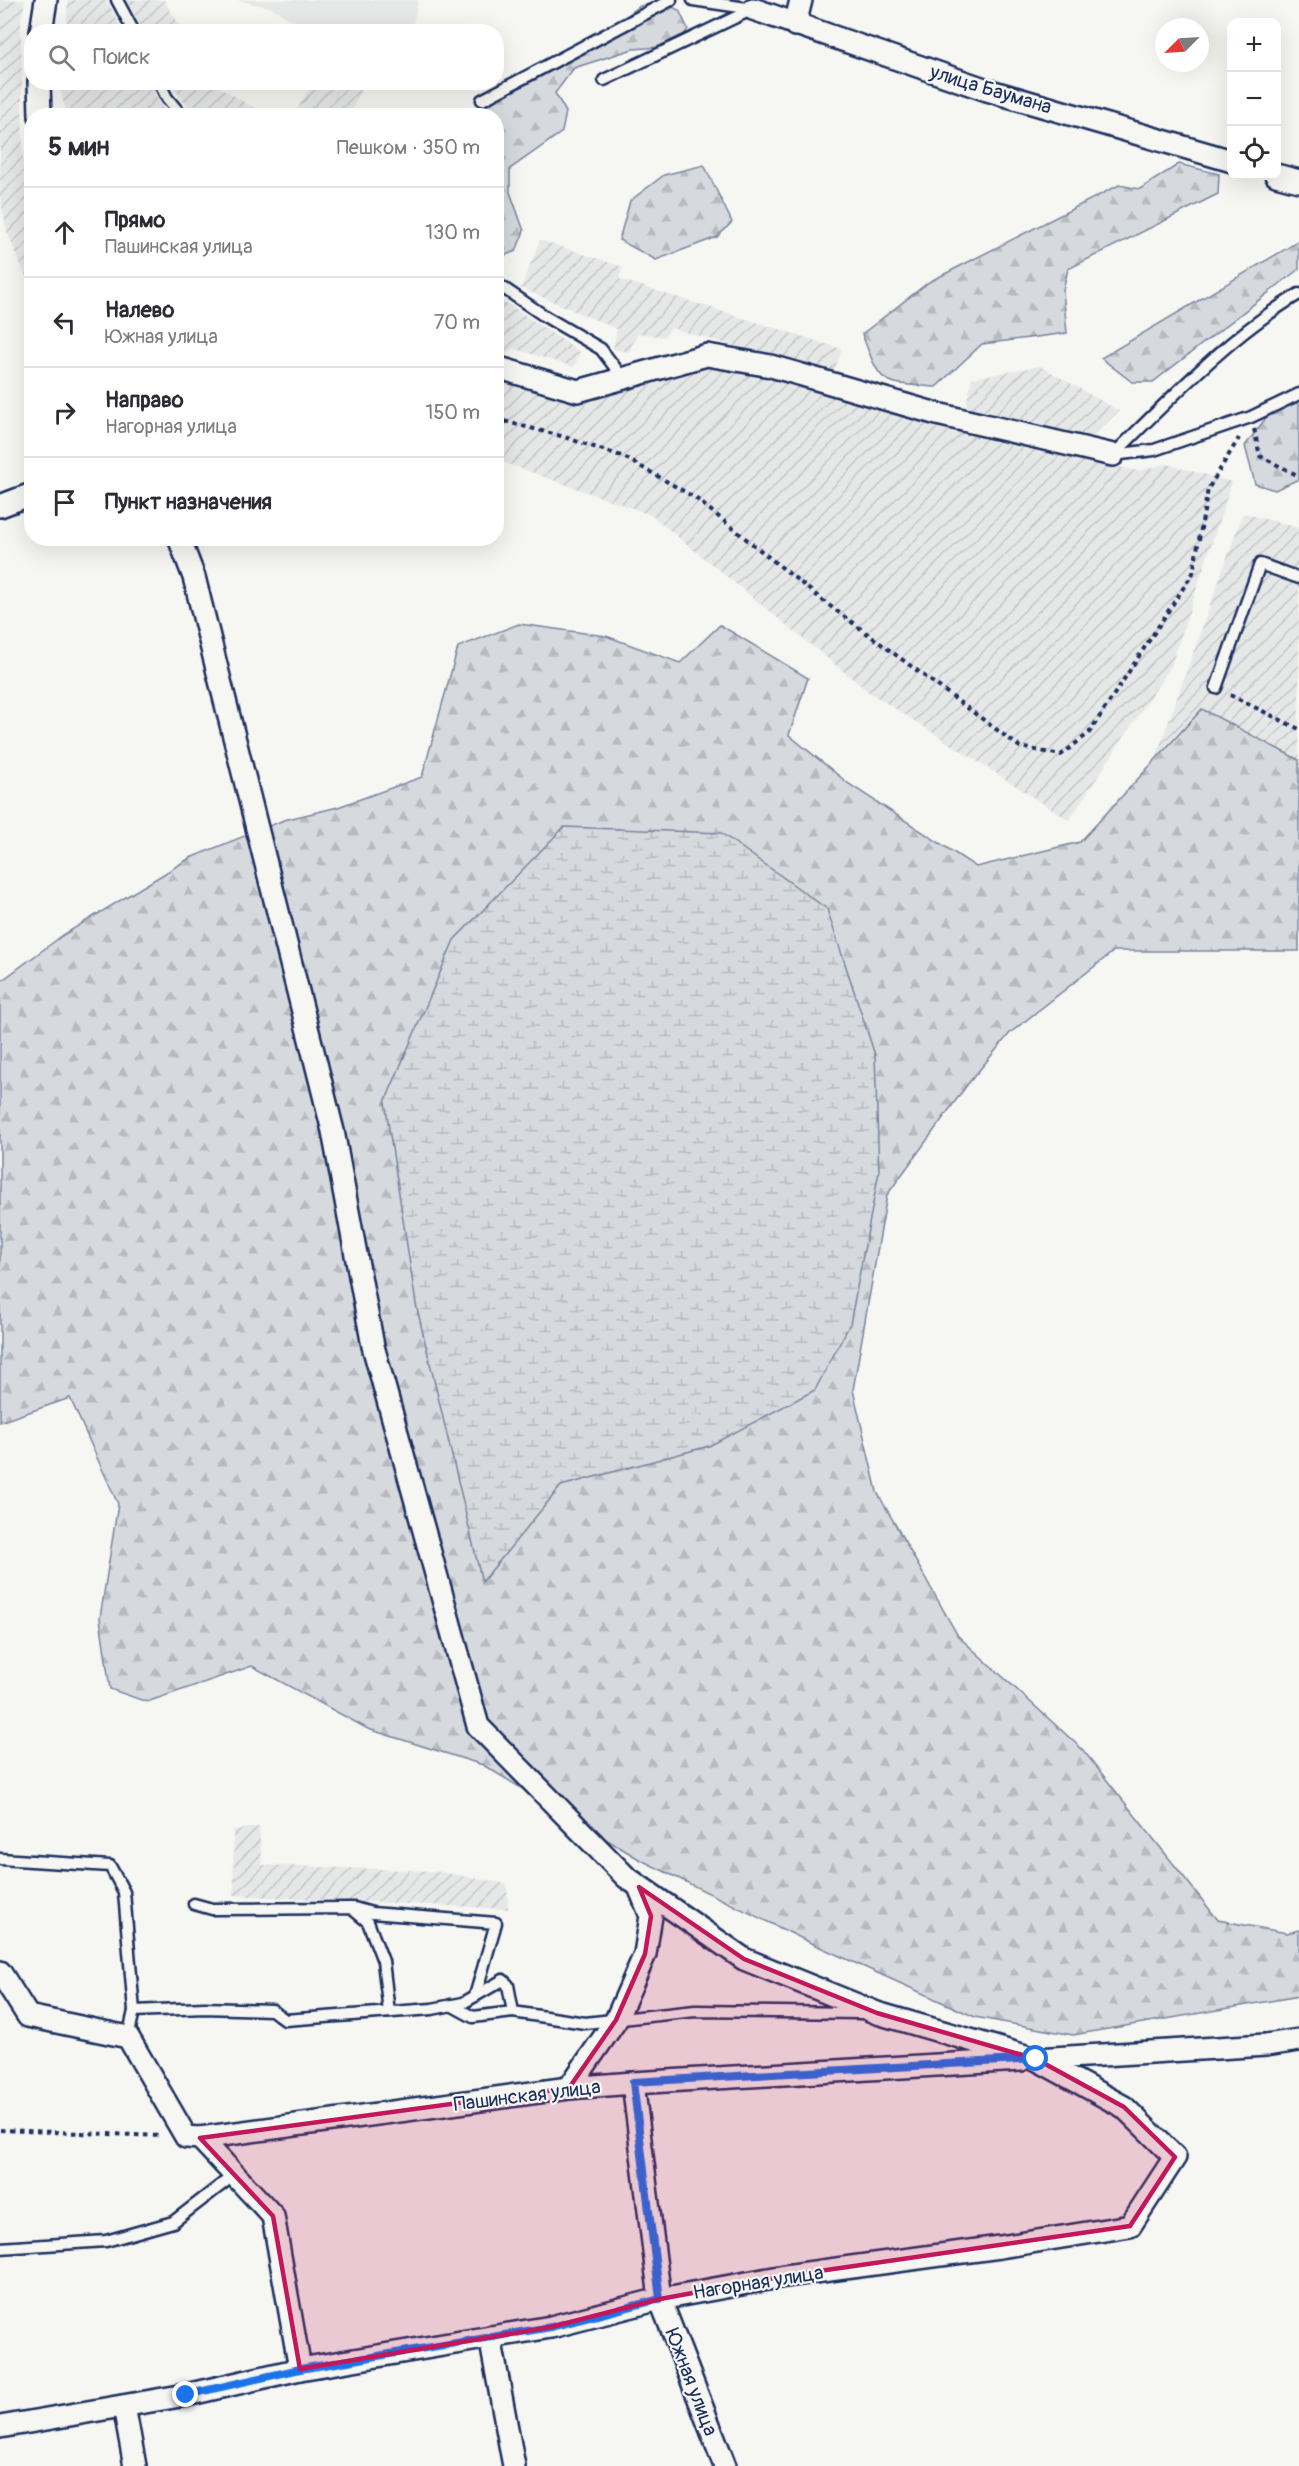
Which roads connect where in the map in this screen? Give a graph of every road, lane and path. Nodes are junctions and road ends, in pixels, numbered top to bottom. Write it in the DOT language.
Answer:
graph roads {
  1 [pos="46,0"];
  2 [pos="117,0"];
  3 [pos="671,0"];
  4 [pos="693,0"];
  5 [pos="801,0"];
  6 [pos="753,9"];
  7 [pos="42,24"];
  8 [pos="130,24"];
  9 [pos="795,25"];
  10 [pos="604,80"];
  11 [pos="504,88"];
  12 [pos="39,90"];
  13 [pos="163,90"];
  14 [pos="501,90"];
  15 [pos="482,100"];
  16 [pos="40,108"];
  17 [pos="175,108"];
  18 [pos="1227,160"];
  19 [pos="1281,176"];
  20 [pos="1299,181"];
  21 [pos="504,288"];
  22 [pos="1299,294"];
  23 [pos="504,369"];
  24 [pos="623,378"];
  25 [pos="1299,394"];
  26 [pos="1251,417"];
  27 [pos="504,421"];
  28 [pos="1113,455"];
  29 [pos="1299,476"];
  30 [pos="24,497"];
  31 [pos="0,506"];
  32 [pos="182,546"];
  33 [pos="1299,578"];
  34 [pos="1216,688"];
  35 [pos="1299,729"];
  36 [pos="0,1859"];
  37 [pos="639,1887"];
  38 [pos="194,1904"];
  39 [pos="351,1908"];
  40 [pos="0,1971"];
  41 [pos="475,1996"];
  42 [pos="451,2005"];
  43 [pos="134,2011"];
  44 [pos="389,2012"];
  45 [pos="513,2012"];
  46 [pos="877,2013"];
  47 [pos="616,2020"];
  48 [pos="128,2037"];
  49 [pos="1299,2040"];
  50 [pos="1036,2059"];
  51 [pos="633,2082"];
  52 [pos="569,2088"];
  53 [pos="0,2130"];
  54 [pos="193,2138"];
  55 [pos="234,2175"];
  56 [pos="0,2248"];
  57 [pos="660,2299"];
  58 [pos="490,2337"];
  59 [pos="300,2369"];
  60 [pos="124,2406"];
  61 [pos="0,2427"];
  62 [pos="135,2466"];
  63 [pos="514,2466"];
  64 [pos="725,2466"];
  1 -- 7 [label="street"];
  2 -- 8 [label="lane"];
  3 -- 11 [label="lane"];
  4 -- 6 [label="lane"];
  5 -- 9 [label="street"];
  6 -- 9 [label="street, улица Баумана"];
  6 -- 10 [label="lane"];
  9 -- 18 [label="street, улица Баумана"];
  12 -- 16 [label="street"];
  13 -- 17 [label="lane"];
  14 -- 15 [label="lane"];
  19 -- 20 [label="street"];
  21 -- 24 [label="lane"];
  22 -- 28 [label="lane"];
  23 -- 24 [label="street"];
  24 -- 28 [label="street"];
  25 -- 26 [label="lane"];
  26 -- 27 [label="path"];
  26 -- 28 [label="lane"];
  26 -- 29 [label="path"];
  30 -- 31 [label="street"];
  32 -- 37 [label="street"];
  33 -- 34 [label="lane"];
  34 -- 35 [label="path"];
  36 -- 43 [label="lane"];
  37 -- 46 [label="street"];
  37 -- 47 [label="street"];
  38 -- 39 [label="lane"];
  39 -- 41 [label="lane"];
  39 -- 44 [label="lane"];
  40 -- 48 [label="street"];
  41 -- 42 [label="lane"];
  41 -- 45 [label="lane"];
  42 -- 44 [label="lane"];
  42 -- 45 [label="lane"];
  43 -- 44 [label="lane"];
  43 -- 48 [label="lane"];
  45 -- 47 [label="lane"];
  46 -- 47 [label="lane"];
  46 -- 50 [label="street"];
  47 -- 52 [label="street"];
  48 -- 54 [label="street"];
  49 -- 50 [label="street, Пашинская улица"];
  50 -- 51 [label="street, Пашинская улица"];
  50 -- 57 [label="street, Нагорная улица"];
  51 -- 52 [label="street, Пашинская улица"];
  51 -- 57 [label="street, Южная улица"];
  52 -- 54 [label="street, Пашинская улица"];
  53 -- 54 [label="path"];
  54 -- 55 [label="street"];
  55 -- 56 [label="lane"];
  55 -- 59 [label="street"];
  57 -- 58 [label="street, Нагорная улица"];
  57 -- 64 [label="street, Южная улица"];
  58 -- 59 [label="street, Нагорная улица"];
  58 -- 63 [label="street"];
  59 -- 60 [label="street, Нагорная улица"];
  60 -- 61 [label="street, Нагорная улица"];
  60 -- 62 [label="street"];
}
